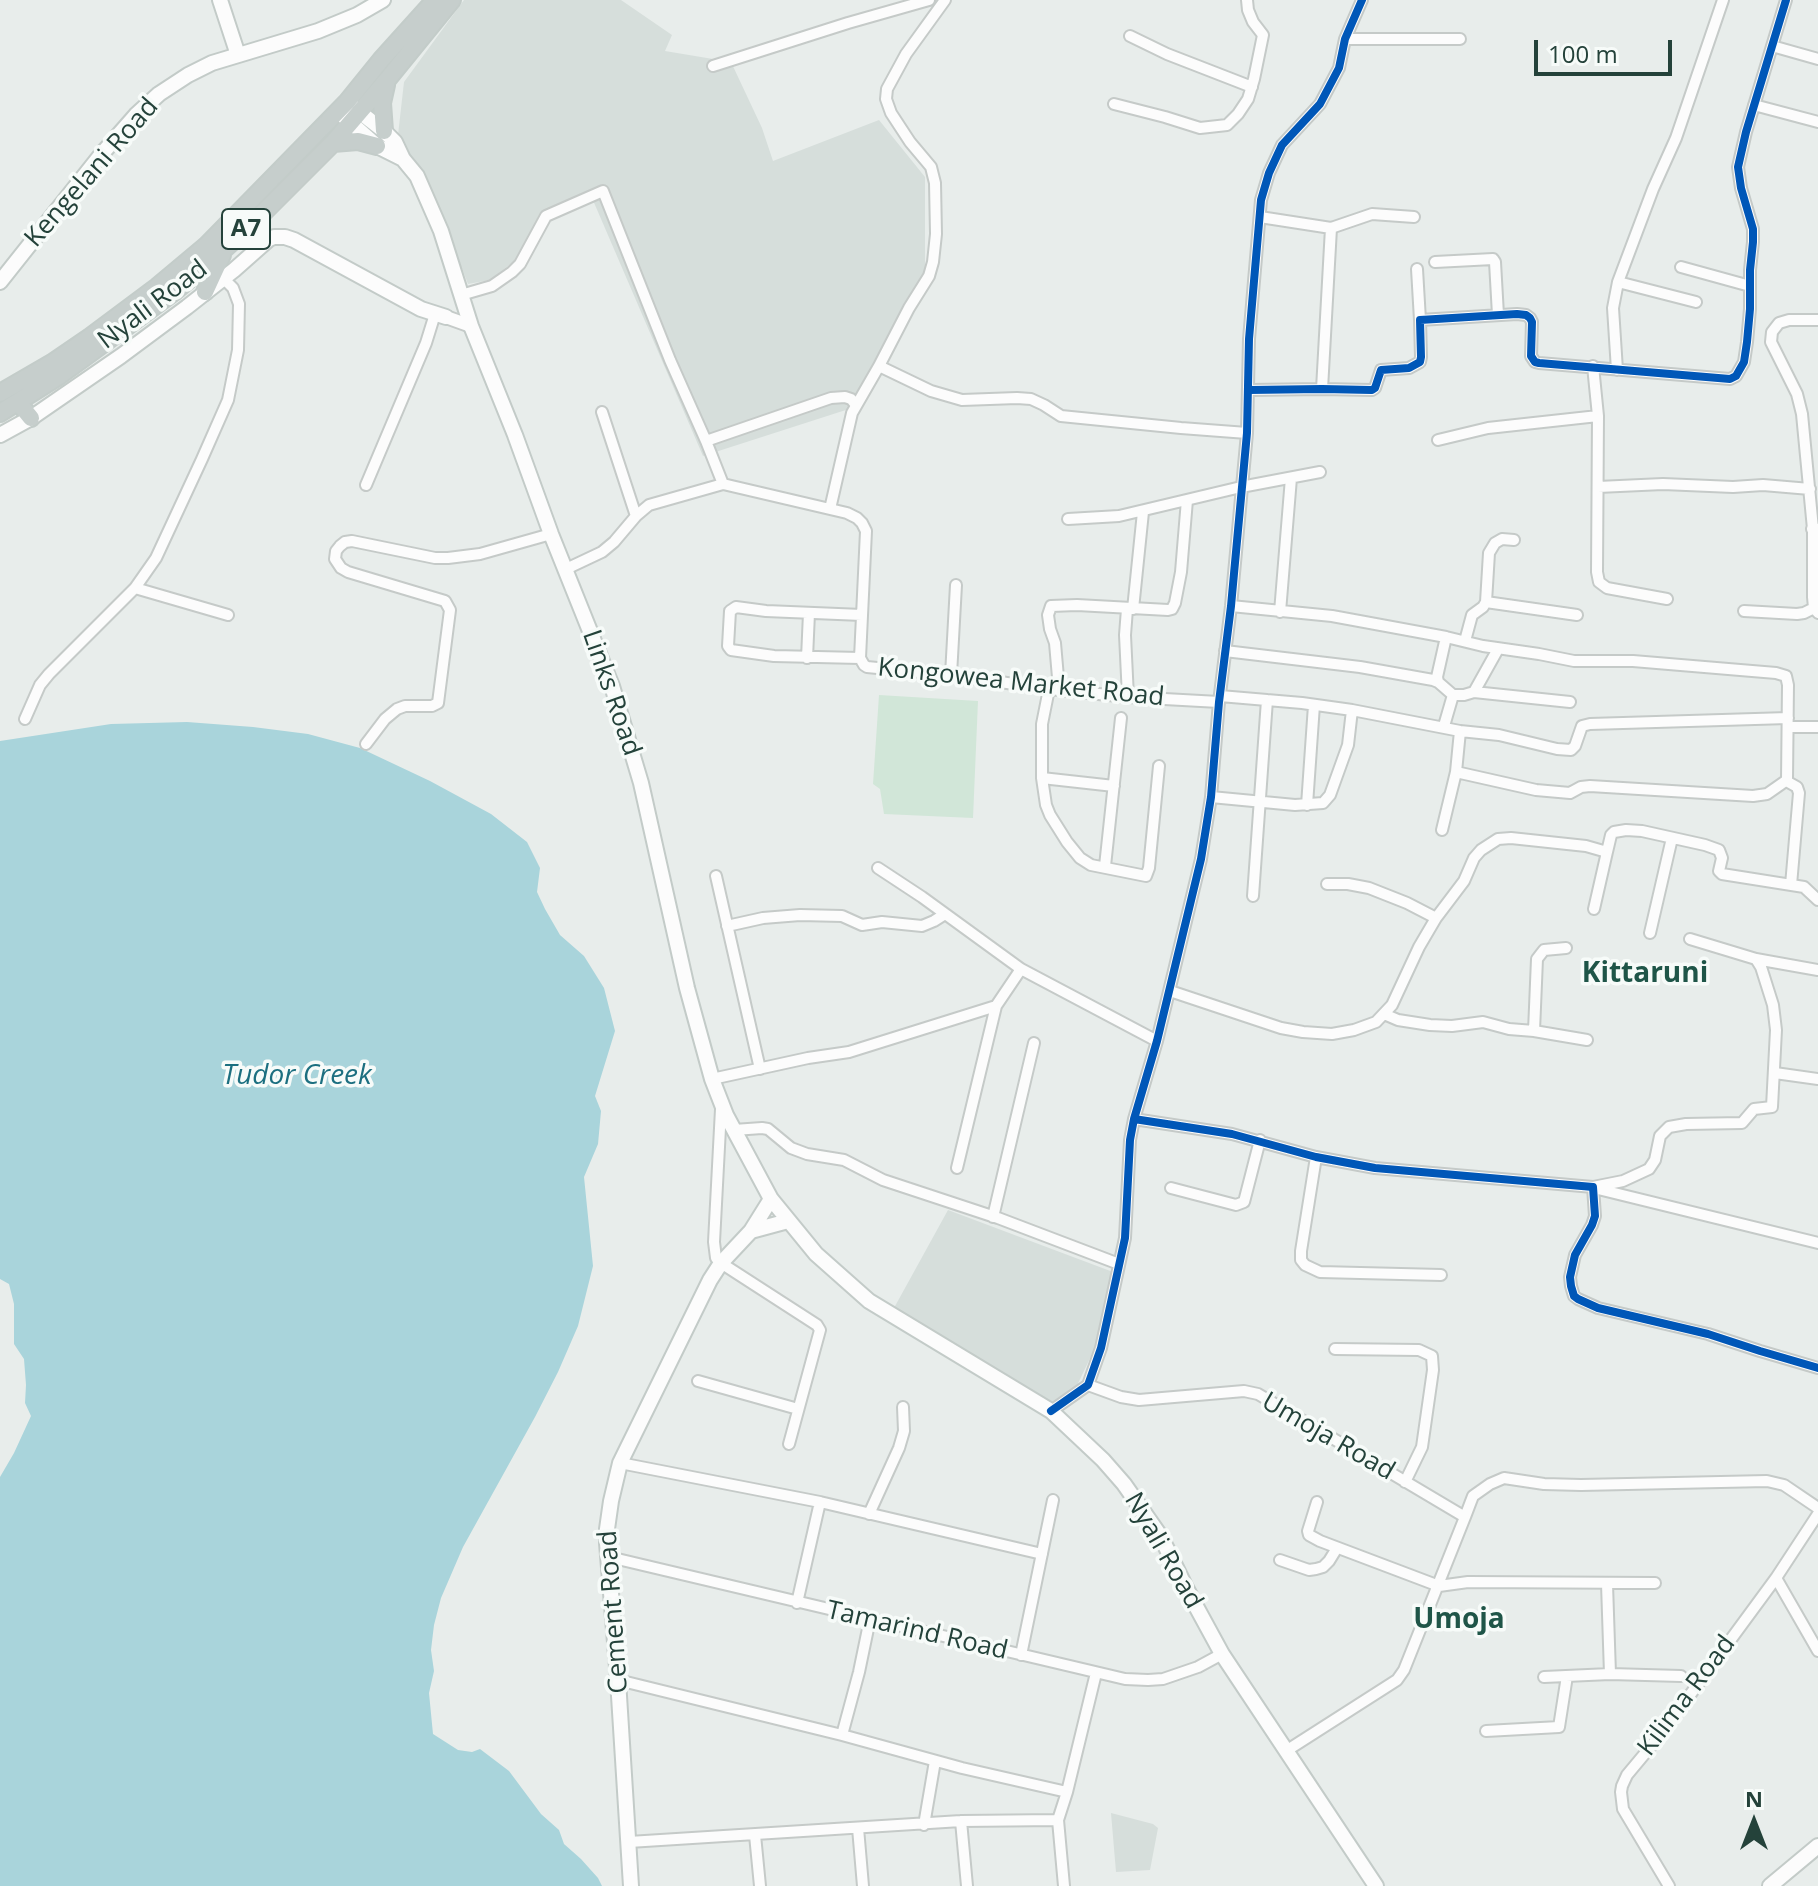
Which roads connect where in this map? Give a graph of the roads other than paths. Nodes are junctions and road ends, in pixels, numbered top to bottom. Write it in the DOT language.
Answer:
graph roads {
  1 [pos="220,0"];
  2 [pos="383,0"];
  3 [pos="435,0"];
  4 [pos="452,0"];
  5 [pos="929,0"];
  6 [pos="945,0"];
  7 [pos="1247,0"];
  8 [pos="1362,0"];
  9 [pos="1723,0"];
  10 [pos="1786,0"];
  11 [pos="1130,36"];
  12 [pos="1345,39"];
  13 [pos="1460,39"];
  14 [pos="1772,46"];
  15 [pos="238,55"];
  16 [pos="1818,59"];
  17 [pos="713,66"];
  18 [pos="387,80"];
  19 [pos="1252,87"];
  20 [pos="1114,104"];
  21 [pos="1754,105"];
  22 [pos="348,112"];
  23 [pos="1818,122"];
  24 [pos="381,138"];
  25 [pos="333,143"];
  26 [pos="1260,217"];
  27 [pos="1414,217"];
  28 [pos="1331,228"];
  29 [pos="226,247"];
  30 [pos="1435,262"];
  31 [pos="1681,267"];
  32 [pos="1417,269"];
  33 [pos="223,278"];
  34 [pos="0,282"];
  35 [pos="1618,282"];
  36 [pos="1750,286"];
  37 [pos="205,292"];
  38 [pos="464,302"];
  39 [pos="1696,302"];
  40 [pos="1498,315"];
  41 [pos="440,316"];
  42 [pos="1420,320"];
  43 [pos="1818,320"];
  44 [pos="471,326"];
  45 [pos="879,366"];
  46 [pos="1593,366"];
  47 [pos="1617,370"];
  48 [pos="1322,389"];
  49 [pos="1249,390"];
  50 [pos="0,393"];
  51 [pos="18,402"];
  52 [pos="856,405"];
  53 [pos="602,412"];
  54 [pos="0,413"];
  55 [pos="1598,416"];
  56 [pos="31,418"];
  57 [pos="1247,433"];
  58 [pos="0,435"];
  59 [pos="1438,440"];
  60 [pos="706,441"];
  61 [pos="1320,472"];
  62 [pos="1291,478"];
  63 [pos="723,484"];
  64 [pos="366,485"];
  65 [pos="1241,487"];
  66 [pos="1598,487"];
  67 [pos="1810,489"];
  68 [pos="1187,500"];
  69 [pos="830,509"];
  70 [pos="1143,512"];
  71 [pos="636,516"];
  72 [pos="1068,519"];
  73 [pos="1816,529"];
  74 [pos="551,534"];
  75 [pos="1514,540"];
  76 [pos="566,569"];
  77 [pos="956,585"];
  78 [pos="135,588"];
  79 [pos="1667,599"];
  80 [pos="1486,602"];
  81 [pos="1231,606"];
  82 [pos="1130,609"];
  83 [pos="1816,610"];
  84 [pos="1744,611"];
  85 [pos="1280,612"];
  86 [pos="809,613"];
  87 [pos="228,615"];
  88 [pos="862,615"];
  89 [pos="1577,615"];
  90 [pos="1446,637"];
  91 [pos="1465,641"];
  92 [pos="1498,649"];
  93 [pos="1225,651"];
  94 [pos="807,658"];
  95 [pos="860,658"];
  96 [pos="951,675"];
  97 [pos="1438,682"];
  98 [pos="1054,689"];
  99 [pos="1474,692"];
  100 [pos="1453,695"];
  101 [pos="1128,697"];
  102 [pos="1219,699"];
  103 [pos="1267,700"];
  104 [pos="1570,702"];
  105 [pos="1314,705"];
  106 [pos="1352,710"];
  107 [pos="1121,718"];
  108 [pos="25,719"];
  109 [pos="1788,722"];
  110 [pos="1444,726"];
  111 [pos="1818,727"];
  112 [pos="1460,731"];
  113 [pos="366,744"];
  114 [pos="1159,766"];
  115 [pos="1456,772"];
  116 [pos="1042,778"];
  117 [pos="1787,780"];
  118 [pos="1114,786"];
  119 [pos="1211,797"];
  120 [pos="1260,801"];
  121 [pos="1307,805"];
  122 [pos="1442,830"];
  123 [pos="1672,838"];
  124 [pos="1607,852"];
  125 [pos="1105,866"];
  126 [pos="878,868"];
  127 [pos="716,876"];
  128 [pos="1327,884"];
  129 [pos="1791,885"];
  130 [pos="1253,896"];
  131 [pos="1818,900"];
  132 [pos="1594,909"];
  133 [pos="945,914"];
  134 [pos="1436,918"];
  135 [pos="727,926"];
  136 [pos="1650,933"];
  137 [pos="1690,939"];
  138 [pos="1566,948"];
  139 [pos="1756,959"];
  140 [pos="1021,969"];
  141 [pos="1818,970"];
  142 [pos="1170,991"];
  143 [pos="996,1006"];
  144 [pos="1384,1014"];
  145 [pos="1534,1031"];
  146 [pos="1587,1040"];
  147 [pos="1157,1041"];
  148 [pos="1034,1043"];
  149 [pos="760,1069"];
  150 [pos="1775,1073"];
  151 [pos="712,1079"];
  152 [pos="1818,1079"];
  153 [pos="722,1103"];
  154 [pos="1134,1119"];
  155 [pos="734,1130"];
  156 [pos="1260,1140"];
  157 [pos="1316,1157"];
  158 [pos="957,1168"];
  159 [pos="1593,1187"];
  160 [pos="1171,1188"];
  161 [pos="771,1199"];
  162 [pos="993,1217"];
  163 [pos="792,1226"];
  164 [pos="751,1231"];
  165 [pos="1818,1243"];
  166 [pos="721,1263"];
  167 [pos="1119,1264"];
  168 [pos="1441,1275"];
  169 [pos="1335,1349"];
  170 [pos="1818,1368"];
  171 [pos="698,1381"];
  172 [pos="1088,1385"];
  173 [pos="903,1407"];
  174 [pos="798,1409"];
  175 [pos="1051,1411"];
  176 [pos="789,1444"];
  177 [pos="620,1463"];
  178 [pos="1405,1482"];
  179 [pos="1053,1500"];
  180 [pos="820,1502"];
  181 [pos="1317,1502"];
  182 [pos="1818,1508"];
  183 [pos="869,1514"];
  184 [pos="1818,1514"];
  185 [pos="1465,1517"];
  186 [pos="1337,1548"];
  187 [pos="1042,1554"];
  188 [pos="609,1557"];
  189 [pos="1280,1560"];
  190 [pos="1776,1578"];
  191 [pos="1655,1583"];
  192 [pos="1607,1584"];
  193 [pos="1439,1586"];
  194 [pos="797,1603"];
  195 [pos="870,1619"];
  196 [pos="1818,1651"];
  197 [pos="1222,1654"];
  198 [pos="1021,1655"];
  199 [pos="1096,1673"];
  200 [pos="1610,1674"];
  201 [pos="1567,1676"];
  202 [pos="1681,1676"];
  203 [pos="1544,1677"];
  204 [pos="618,1680"];
  205 [pos="1486,1731"];
  206 [pos="842,1735"];
  207 [pos="1286,1751"];
  208 [pos="935,1761"];
  209 [pos="1067,1792"];
  210 [pos="1058,1820"];
  211 [pos="961,1821"];
  212 [pos="924,1825"];
  213 [pos="858,1828"];
  214 [pos="755,1835"];
  215 [pos="629,1842"];
  216 [pos="1818,1846"];
  217 [pos="631,1886"];
  218 [pos="760,1886"];
  219 [pos="863,1886"];
  220 [pos="967,1886"];
  221 [pos="1064,1886"];
  222 [pos="1376,1886"];
  223 [pos="1669,1886"];
  224 [pos="1770,1886"];
  1 -- 15 [label="main road"];
  2 -- 15 [label="main road, Kengelani Road"];
  3 -- 22 [label="highway, Nyali Road / A7"];
  4 -- 18 [label="highway, Nyali Road / A7"];
  5 -- 17 [label="street"];
  6 -- 45 [label="street"];
  7 -- 19 [label="street"];
  8 -- 12 [label="street"];
  9 -- 35 [label="street"];
  10 -- 14 [label="street"];
  11 -- 19 [label="street"];
  12 -- 13 [label="street"];
  12 -- 26 [label="street"];
  14 -- 16 [label="street"];
  14 -- 21 [label="street"];
  15 -- 34 [label="main road, Kengelani Road"];
  18 -- 22 [label="highway, Nyali Road / A7"];
  18 -- 24 [label="highway"];
  19 -- 20 [label="street"];
  21 -- 23 [label="street"];
  21 -- 36 [label="street"];
  22 -- 24 [label="main road, Links Road"];
  22 -- 25 [label="highway, Nyali Road / A7"];
  22 -- 50 [label="highway, Nyali Road / A7"];
  24 -- 25 [label="highway"];
  24 -- 38 [label="main road, Links Road"];
  25 -- 29 [label="highway, Nyali Road / A7"];
  26 -- 28 [label="street"];
  26 -- 49 [label="street"];
  27 -- 28 [label="street"];
  28 -- 48 [label="street"];
  29 -- 37 [label="highway"];
  29 -- 51 [label="highway, Nyali Road / A7"];
  30 -- 40 [label="street"];
  31 -- 36 [label="street"];
  32 -- 42 [label="street"];
  33 -- 37 [label="main road"];
  33 -- 41 [label="main road"];
  33 -- 78 [label="street"];
  35 -- 39 [label="street"];
  35 -- 47 [label="street"];
  36 -- 47 [label="street"];
  37 -- 56 [label="main road"];
  38 -- 41 [label="street"];
  38 -- 44 [label="main road, Links Road"];
  38 -- 60 [label="street"];
  40 -- 42 [label="street"];
  40 -- 46 [label="street"];
  41 -- 44 [label="street"];
  41 -- 64 [label="street"];
  42 -- 48 [label="street"];
  43 -- 67 [label="street"];
  44 -- 74 [label="main road, Links Road"];
  45 -- 52 [label="street"];
  45 -- 57 [label="street"];
  46 -- 47 [label="street"];
  46 -- 55 [label="street"];
  48 -- 49 [label="street"];
  49 -- 57 [label="street"];
  51 -- 54 [label="highway, Nyali Road / A7"];
  51 -- 56 [label="highway"];
  52 -- 60 [label="street"];
  52 -- 69 [label="street"];
  53 -- 71 [label="street"];
  55 -- 59 [label="street"];
  55 -- 66 [label="street"];
  56 -- 58 [label="main road"];
  57 -- 65 [label="street"];
  60 -- 63 [label="street"];
  61 -- 62 [label="street"];
  62 -- 65 [label="street"];
  62 -- 85 [label="street"];
  63 -- 69 [label="street, Kongowea Market Road"];
  63 -- 71 [label="street, Kongowea Market Road"];
  65 -- 68 [label="street"];
  65 -- 81 [label="street"];
  66 -- 67 [label="street"];
  66 -- 79 [label="street"];
  67 -- 73 [label="street"];
  68 -- 70 [label="street"];
  68 -- 82 [label="street"];
  69 -- 88 [label="street, Kongowea Market Road"];
  70 -- 72 [label="street"];
  70 -- 82 [label="street"];
  71 -- 76 [label="street, Kongowea Market Road"];
  73 -- 83 [label="street"];
  74 -- 76 [label="main road, Links Road"];
  74 -- 113 [label="street"];
  75 -- 80 [label="street"];
  76 -- 151 [label="main road, Links Road"];
  77 -- 96 [label="street"];
  78 -- 87 [label="street"];
  78 -- 108 [label="street"];
  80 -- 89 [label="street"];
  80 -- 91 [label="street"];
  81 -- 85 [label="street"];
  81 -- 93 [label="street"];
  82 -- 98 [label="street"];
  82 -- 101 [label="street"];
  83 -- 84 [label="street"];
  85 -- 90 [label="street"];
  86 -- 88 [label="street"];
  86 -- 94 [label="street"];
  86 -- 94 [label="street"];
  88 -- 95 [label="street, Kongowea Market Road"];
  90 -- 91 [label="street"];
  90 -- 97 [label="street"];
  91 -- 92 [label="street"];
  92 -- 99 [label="street"];
  92 -- 109 [label="street"];
  93 -- 97 [label="street"];
  93 -- 102 [label="street"];
  94 -- 95 [label="street"];
  95 -- 96 [label="street, Kongowea Market Road"];
  96 -- 98 [label="street, Kongowea Market Road"];
  97 -- 100 [label="street"];
  98 -- 101 [label="street, Kongowea Market Road"];
  98 -- 116 [label="street"];
  99 -- 100 [label="street"];
  99 -- 104 [label="street"];
  100 -- 110 [label="street"];
  101 -- 102 [label="street, Kongowea Market Road"];
  102 -- 103 [label="street, Kongowea Market Road"];
  102 -- 119 [label="street"];
  103 -- 105 [label="street, Kongowea Market Road"];
  103 -- 120 [label="street"];
  105 -- 106 [label="street, Kongowea Market Road"];
  105 -- 121 [label="street"];
  106 -- 110 [label="street, Kongowea Market Road"];
  106 -- 121 [label="street"];
  107 -- 118 [label="street"];
  109 -- 111 [label="street"];
  109 -- 112 [label="street, Kongowea Market Road"];
  109 -- 117 [label="street"];
  110 -- 112 [label="street, Kongowea Market Road"];
  112 -- 115 [label="street"];
  114 -- 125 [label="street"];
  115 -- 117 [label="street"];
  115 -- 122 [label="street"];
  116 -- 118 [label="street"];
  116 -- 125 [label="street"];
  117 -- 129 [label="street"];
  118 -- 125 [label="street"];
  119 -- 120 [label="street"];
  119 -- 142 [label="street"];
  120 -- 121 [label="street"];
  120 -- 130 [label="street"];
  123 -- 124 [label="street"];
  123 -- 129 [label="street"];
  123 -- 136 [label="street"];
  124 -- 132 [label="street"];
  124 -- 134 [label="street"];
  126 -- 133 [label="street"];
  127 -- 135 [label="street"];
  128 -- 134 [label="street"];
  129 -- 131 [label="street"];
  133 -- 135 [label="street"];
  133 -- 140 [label="street"];
  134 -- 144 [label="street"];
  135 -- 149 [label="street"];
  137 -- 139 [label="street"];
  138 -- 145 [label="street"];
  139 -- 141 [label="street"];
  139 -- 150 [label="street"];
  140 -- 143 [label="street"];
  140 -- 147 [label="street"];
  142 -- 144 [label="street"];
  142 -- 147 [label="street"];
  143 -- 149 [label="street"];
  143 -- 158 [label="street"];
  144 -- 145 [label="street"];
  145 -- 146 [label="street"];
  147 -- 154 [label="street"];
  148 -- 162 [label="street"];
  149 -- 151 [label="street"];
  150 -- 152 [label="street"];
  150 -- 159 [label="street"];
  151 -- 153 [label="main road, Links Road"];
  153 -- 155 [label="main road, Links Road"];
  153 -- 166 [label="street"];
  154 -- 156 [label="street"];
  154 -- 167 [label="street"];
  155 -- 161 [label="main road, Links Road"];
  155 -- 162 [label="street"];
  156 -- 157 [label="street"];
  156 -- 160 [label="street"];
  157 -- 159 [label="street"];
  157 -- 168 [label="street"];
  159 -- 165 [label="street"];
  159 -- 170 [label="street"];
  161 -- 163 [label="main road, Links Road"];
  161 -- 164 [label="main road, Cement Road"];
  162 -- 167 [label="street"];
  163 -- 164 [label="main road"];
  163 -- 175 [label="main road, Nyali Road"];
  164 -- 166 [label="main road, Cement Road"];
  166 -- 174 [label="street"];
  166 -- 177 [label="main road, Cement Road"];
  167 -- 172 [label="street"];
  169 -- 178 [label="street"];
  171 -- 174 [label="street"];
  172 -- 175 [label="street"];
  172 -- 178 [label="street, Umoja Road"];
  173 -- 183 [label="street"];
  174 -- 176 [label="street"];
  175 -- 197 [label="main road, Nyali Road"];
  177 -- 180 [label="street"];
  177 -- 188 [label="main road, Cement Road"];
  178 -- 185 [label="street, Umoja Road"];
  179 -- 187 [label="street"];
  180 -- 183 [label="street"];
  180 -- 194 [label="street"];
  181 -- 186 [label="street"];
  182 -- 185 [label="street"];
  183 -- 187 [label="street"];
  184 -- 190 [label="street, Kilima Road"];
  185 -- 193 [label="street"];
  186 -- 189 [label="street"];
  186 -- 193 [label="street"];
  187 -- 198 [label="street"];
  188 -- 194 [label="street, Tamarind Road"];
  188 -- 204 [label="main road, Cement Road"];
  190 -- 196 [label="street"];
  190 -- 223 [label="street, Kilima Road"];
  191 -- 192 [label="street"];
  192 -- 193 [label="street"];
  192 -- 200 [label="street"];
  193 -- 207 [label="street"];
  194 -- 195 [label="street, Tamarind Road"];
  195 -- 198 [label="street, Tamarind Road"];
  195 -- 206 [label="street"];
  197 -- 199 [label="street, Tamarind Road"];
  197 -- 207 [label="main road, Nyali Road"];
  198 -- 199 [label="street, Tamarind Road"];
  199 -- 209 [label="street"];
  200 -- 201 [label="street"];
  200 -- 202 [label="street"];
  201 -- 203 [label="street"];
  201 -- 205 [label="street"];
  204 -- 206 [label="street"];
  204 -- 215 [label="main road, Cement Road"];
  206 -- 208 [label="street"];
  207 -- 222 [label="main road, Nyali Road"];
  208 -- 209 [label="street"];
  208 -- 212 [label="street"];
  209 -- 210 [label="street"];
  210 -- 211 [label="street"];
  210 -- 221 [label="street"];
  211 -- 212 [label="street"];
  211 -- 220 [label="street"];
  212 -- 213 [label="street"];
  213 -- 214 [label="street"];
  213 -- 219 [label="street"];
  214 -- 215 [label="street"];
  214 -- 218 [label="street"];
  215 -- 217 [label="main road, Cement Road"];
  216 -- 224 [label="main road"];
}
